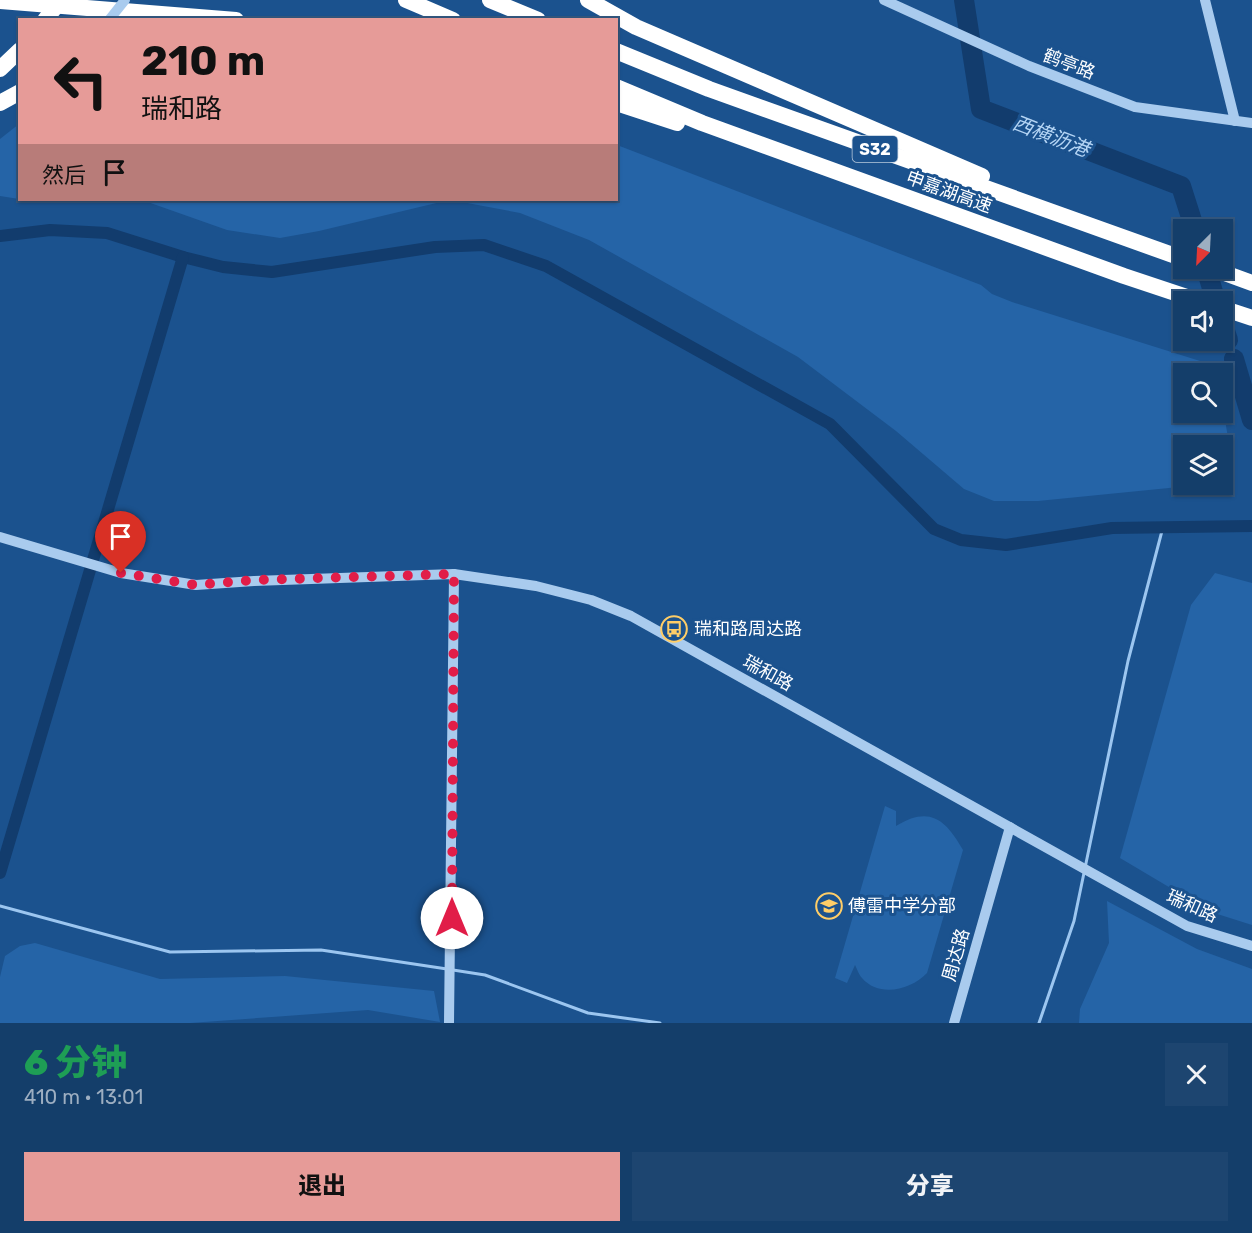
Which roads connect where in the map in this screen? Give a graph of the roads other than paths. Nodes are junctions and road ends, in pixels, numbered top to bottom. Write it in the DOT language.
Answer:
graph roads {
  1 [pos="61,0"];
  2 [pos="125,0"];
  3 [pos="406,0"];
  4 [pos="490,0"];
  5 [pos="588,0"];
  6 [pos="884,0"];
  7 [pos="1205,0"];
  8 [pos="0,1"];
  9 [pos="47,18"];
  10 [pos="111,18"];
  11 [pos="211,18"];
  12 [pos="448,18"];
  13 [pos="533,18"];
  14 [pos="18,52"];
  15 [pos="618,52"];
  16 [pos="0,53"];
  17 [pos="18,55"];
  18 [pos="0,69"];
  19 [pos="618,88"];
  20 [pos="18,93"];
  21 [pos="0,103"];
  22 [pos="618,104"];
  23 [pos="1235,121"];
  24 [pos="1252,123"];
  25 [pos="1134,242"];
  26 [pos="1173,255"];
  27 [pos="1124,276"];
  28 [pos="1233,276"];
  29 [pos="1252,283"];
  30 [pos="1173,292"];
  31 [pos="1233,312"];
  32 [pos="1252,318"];
  33 [pos="0,537"];
  34 [pos="454,574"];
  35 [pos="1010,827"];
  36 [pos="1252,946"];
  37 [pos="449,1023"];
  38 [pos="954,1023"];
  1 -- 9 [label="highway, bridge"];
  2 -- 10 [label="street, bridge"];
  3 -- 12 [label="highway"];
  4 -- 13 [label="highway"];
  5 -- 25 [label="highway"];
  6 -- 23 [label="street, 鹤亭路"];
  7 -- 23 [label="street"];
  8 -- 11 [label="highway"];
  14 -- 18 [label="highway"];
  15 -- 25 [label="highway, 申嘉湖高速 / S32"];
  16 -- 17 [label="street"];
  19 -- 27 [label="highway, 申嘉湖高速 / S32"];
  20 -- 21 [label="highway"];
  22 -- 27 [label="highway"];
  23 -- 24 [label="street, 鹤亭路"];
  25 -- 26 [label="highway, 申嘉湖高速 / S32"];
  27 -- 30 [label="highway, 申嘉湖高速 / S32"];
  28 -- 29 [label="highway"];
  31 -- 32 [label="highway"];
  33 -- 34 [label="street, 瑞和路"];
  34 -- 35 [label="street, 瑞和路"];
  34 -- 37 [label="street"];
  35 -- 36 [label="street, 瑞和路"];
  35 -- 38 [label="street, 周达路"];
}
